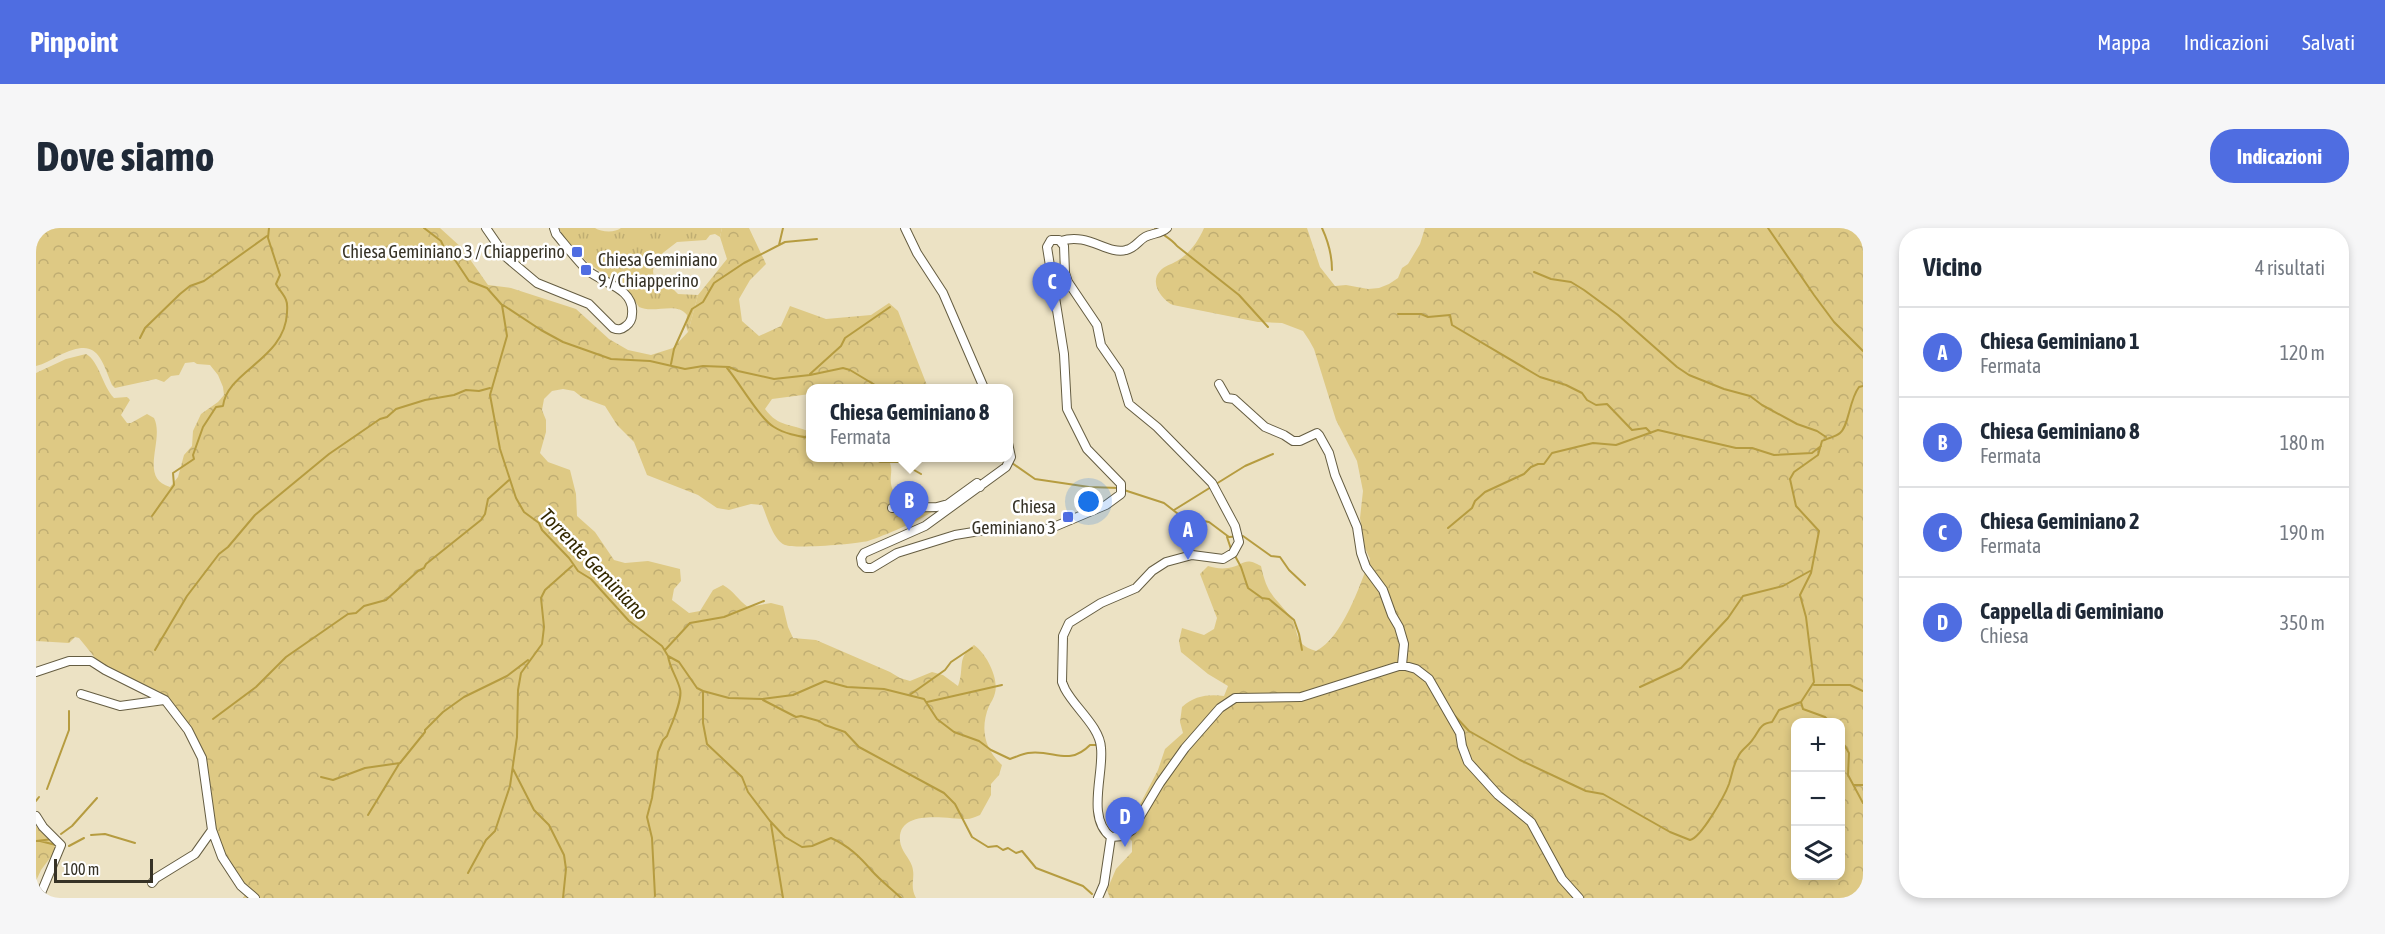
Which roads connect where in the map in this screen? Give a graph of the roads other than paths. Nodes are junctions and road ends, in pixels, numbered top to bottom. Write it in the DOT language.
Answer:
graph roads {
  1 [pos="486,228"];
  2 [pos="554,228"];
  3 [pos="905,228"];
  4 [pos="1167,228"];
  5 [pos="1061,241"];
  6 [pos="982,384"];
  7 [pos="1219,384"];
  8 [pos="1010,462"];
  9 [pos="980,487"];
  10 [pos="901,503"];
  11 [pos="1402,665"];
  12 [pos="36,672"];
  13 [pos="81,694"];
  14 [pos="165,700"];
  15 [pos="36,816"];
  16 [pos="212,830"];
  17 [pos="1111,837"];
  18 [pos="152,883"];
  19 [pos="39,898"];
  20 [pos="255,898"];
  21 [pos="1098,898"];
  22 [pos="1579,898"];
  1 -- 2 [label="street"];
  3 -- 6 [label="street"];
  4 -- 5 [label="street"];
  5 -- 9 [label="street"];
  5 -- 17 [label="street"];
  7 -- 11 [label="street"];
  8 -- 9 [label="street"];
  9 -- 10 [label="street"];
  11 -- 17 [label="street"];
  11 -- 22 [label="street"];
  12 -- 14 [label="street"];
  13 -- 14 [label="street"];
  14 -- 16 [label="street"];
  15 -- 19 [label="street"];
  16 -- 18 [label="street"];
  16 -- 20 [label="street"];
  17 -- 21 [label="street"];
}
